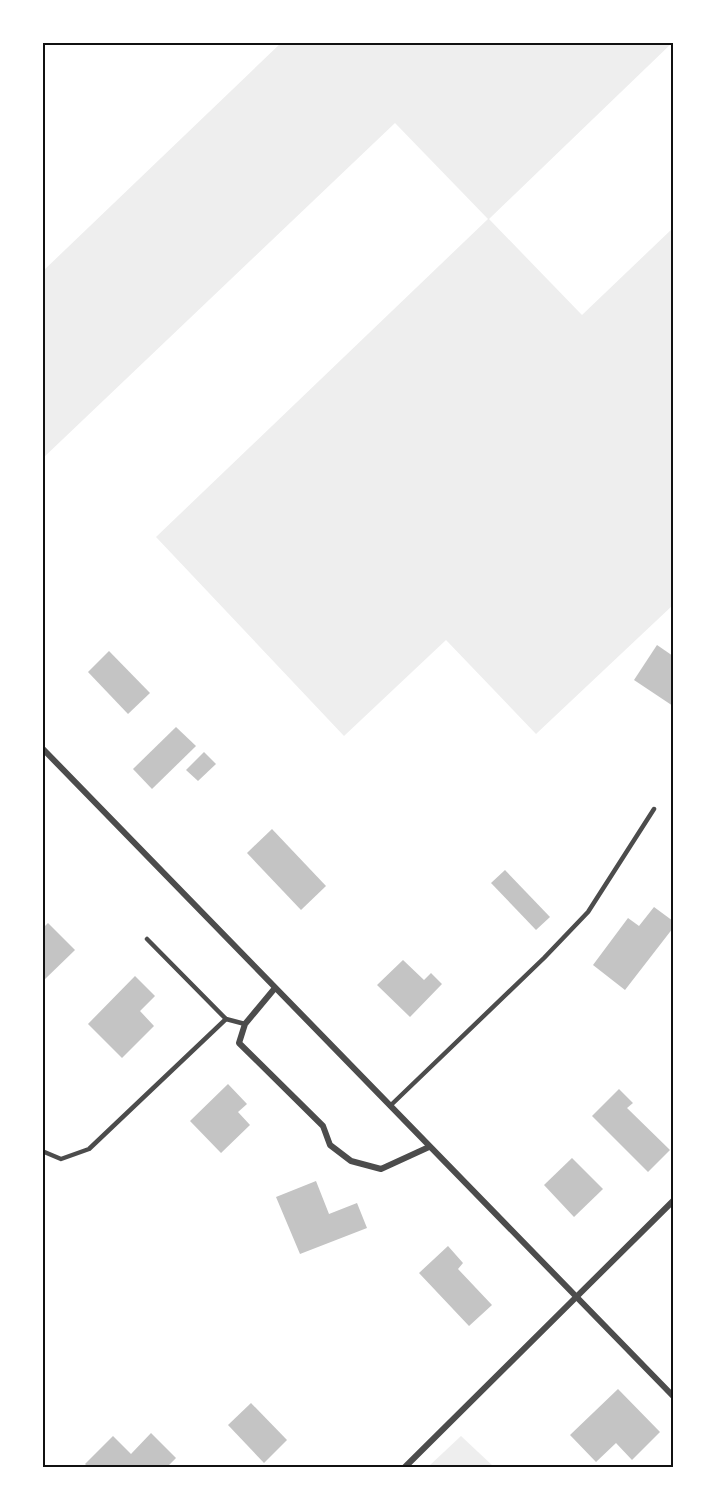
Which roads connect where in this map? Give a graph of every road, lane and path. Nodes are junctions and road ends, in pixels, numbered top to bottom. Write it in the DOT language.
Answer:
graph roads {
  1 [pos="42,748"];
  2 [pos="654,809"];
  3 [pos="147,939"];
  4 [pos="275,988"];
  5 [pos="225,1019"];
  6 [pos="245,1024"];
  7 [pos="390,1106"];
  8 [pos="429,1147"];
  9 [pos="42,1151"];
  10 [pos="673,1201"];
  11 [pos="575,1296"];
  12 [pos="673,1396"];
  13 [pos="405,1467"];
  1 -- 4 [label="street"];
  2 -- 7 [label="lane"];
  3 -- 5 [label="lane"];
  4 -- 6 [label="street"];
  4 -- 7 [label="street"];
  5 -- 6 [label="lane"];
  5 -- 9 [label="lane"];
  6 -- 8 [label="street"];
  7 -- 8 [label="street"];
  8 -- 11 [label="street"];
  10 -- 11 [label="street"];
  11 -- 12 [label="street"];
  11 -- 13 [label="street"];
}
